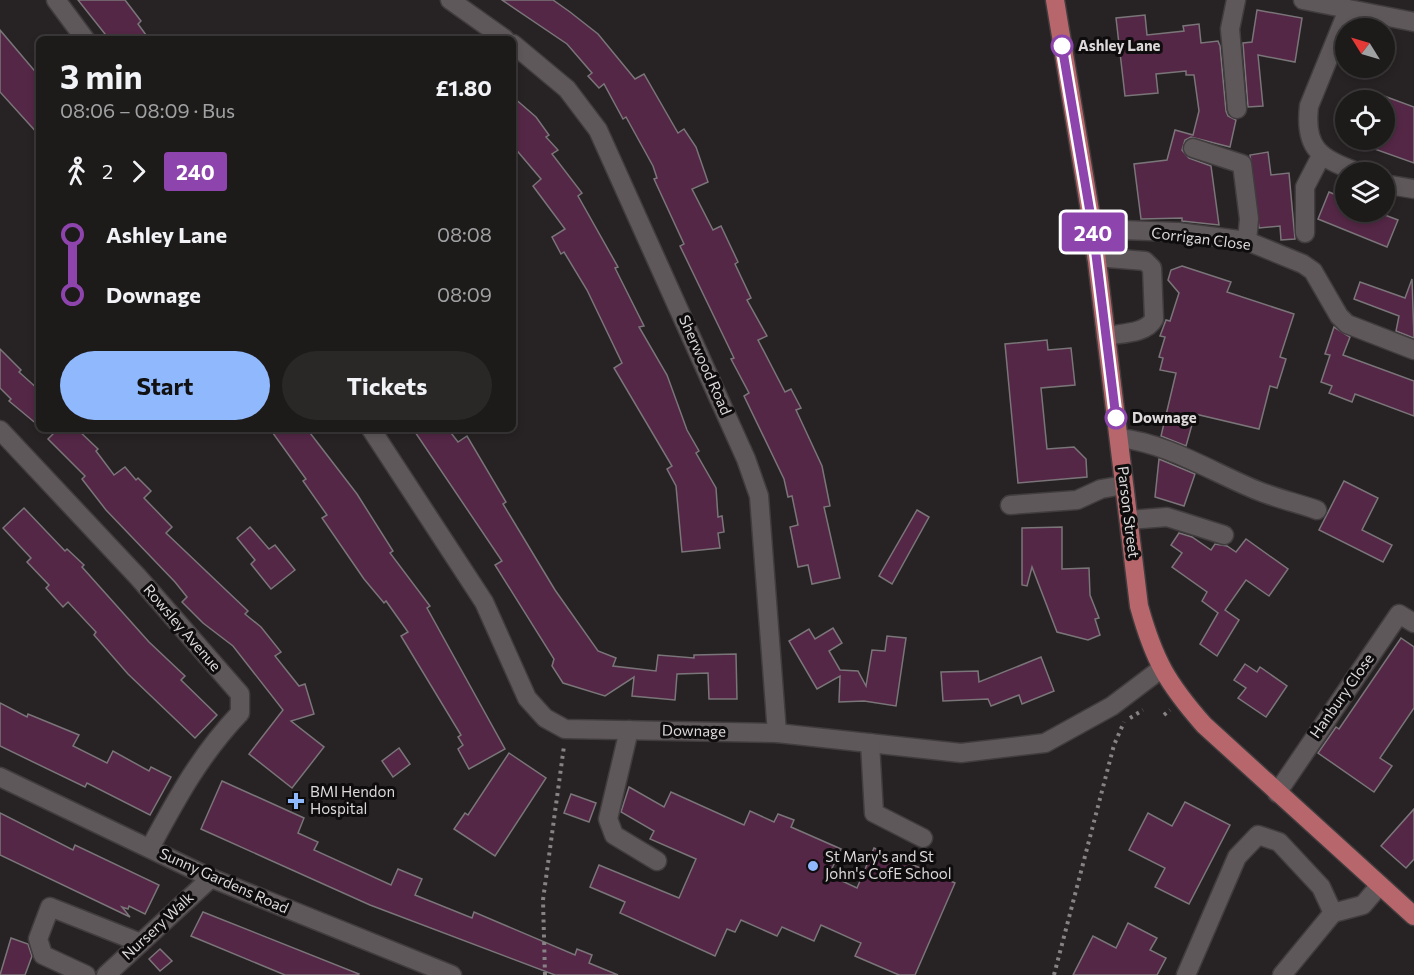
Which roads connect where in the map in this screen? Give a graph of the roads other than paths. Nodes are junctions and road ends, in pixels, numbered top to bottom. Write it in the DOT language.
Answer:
graph roads {
  1 [pos="56,0"];
  2 [pos="450,0"];
  3 [pos="1055,0"];
  4 [pos="1236,0"];
  5 [pos="1303,0"];
  6 [pos="1348,10"];
  7 [pos="1414,21"];
  8 [pos="83,36"];
  9 [pos="502,36"];
  10 [pos="516,46"];
  11 [pos="1237,109"];
  12 [pos="1193,148"];
  13 [pos="1321,156"];
  14 [pos="1335,164"];
  15 [pos="1395,185"];
  16 [pos="1414,189"];
  17 [pos="1093,230"];
  18 [pos="1305,233"];
  19 [pos="1247,242"];
  20 [pos="1096,257"];
  21 [pos="1106,336"];
  22 [pos="1414,350"];
  23 [pos="0,430"];
  24 [pos="373,432"];
  25 [pos="1119,438"];
  26 [pos="1124,485"];
  27 [pos="1010,505"];
  28 [pos="1317,510"];
  29 [pos="1129,520"];
  30 [pos="1224,536"];
  31 [pos="1414,623"];
  32 [pos="1161,669"];
  33 [pos="629,730"];
  34 [pos="777,733"];
  35 [pos="870,743"];
  36 [pos="0,777"];
  37 [pos="1277,793"];
  38 [pos="923,838"];
  39 [pos="150,848"];
  40 [pos="657,861"];
  41 [pos="211,878"];
  42 [pos="1380,885"];
  43 [pos="1412,909"];
  44 [pos="1333,913"];
  45 [pos="141,943"];
  46 [pos="86,975"];
  47 [pos="106,975"];
  48 [pos="452,975"];
  49 [pos="1186,975"];
  50 [pos="1282,975"];
  1 -- 8 [label="street"];
  2 -- 9 [label="street"];
  3 -- 17 [label="main road, Parson Street"];
  4 -- 11 [label="street"];
  5 -- 6 [label="street"];
  6 -- 7 [label="street"];
  6 -- 13 [label="street"];
  10 -- 34 [label="street, Sherwood Road"];
  12 -- 19 [label="street"];
  13 -- 14 [label="street"];
  13 -- 18 [label="street"];
  15 -- 16 [label="street"];
  17 -- 19 [label="street, Corrigan Close"];
  17 -- 20 [label="main road, Parson Street"];
  19 -- 22 [label="street, Corrigan Close"];
  20 -- 21 [label="main road, Parson Street"];
  20 -- 21 [label="street"];
  21 -- 25 [label="main road, Parson Street"];
  23 -- 39 [label="street, Rowsley Avenue"];
  24 -- 33 [label="street, Downage"];
  25 -- 26 [label="main road, Parson Street"];
  25 -- 28 [label="street"];
  26 -- 27 [label="street"];
  26 -- 29 [label="main road, Parson Street"];
  29 -- 30 [label="street"];
  29 -- 32 [label="main road, Parson Street"];
  31 -- 37 [label="street, Hanbury Close"];
  32 -- 35 [label="street, Downage"];
  32 -- 37 [label="main road, Parson Street"];
  33 -- 34 [label="street, Downage"];
  33 -- 40 [label="street"];
  34 -- 35 [label="street, Downage"];
  35 -- 38 [label="street"];
  36 -- 39 [label="street, Sunny Gardens Road"];
  37 -- 42 [label="main road, Parson Street"];
  39 -- 41 [label="street, Sunny Gardens Road"];
  41 -- 45 [label="street, Nursery Walk"];
  41 -- 48 [label="street, Sunny Gardens Road"];
  42 -- 43 [label="main road, Parson Street"];
  42 -- 44 [label="street"];
  44 -- 49 [label="street"];
  44 -- 50 [label="street"];
  45 -- 46 [label="street"];
  45 -- 47 [label="street, Nursery Walk"];
}
